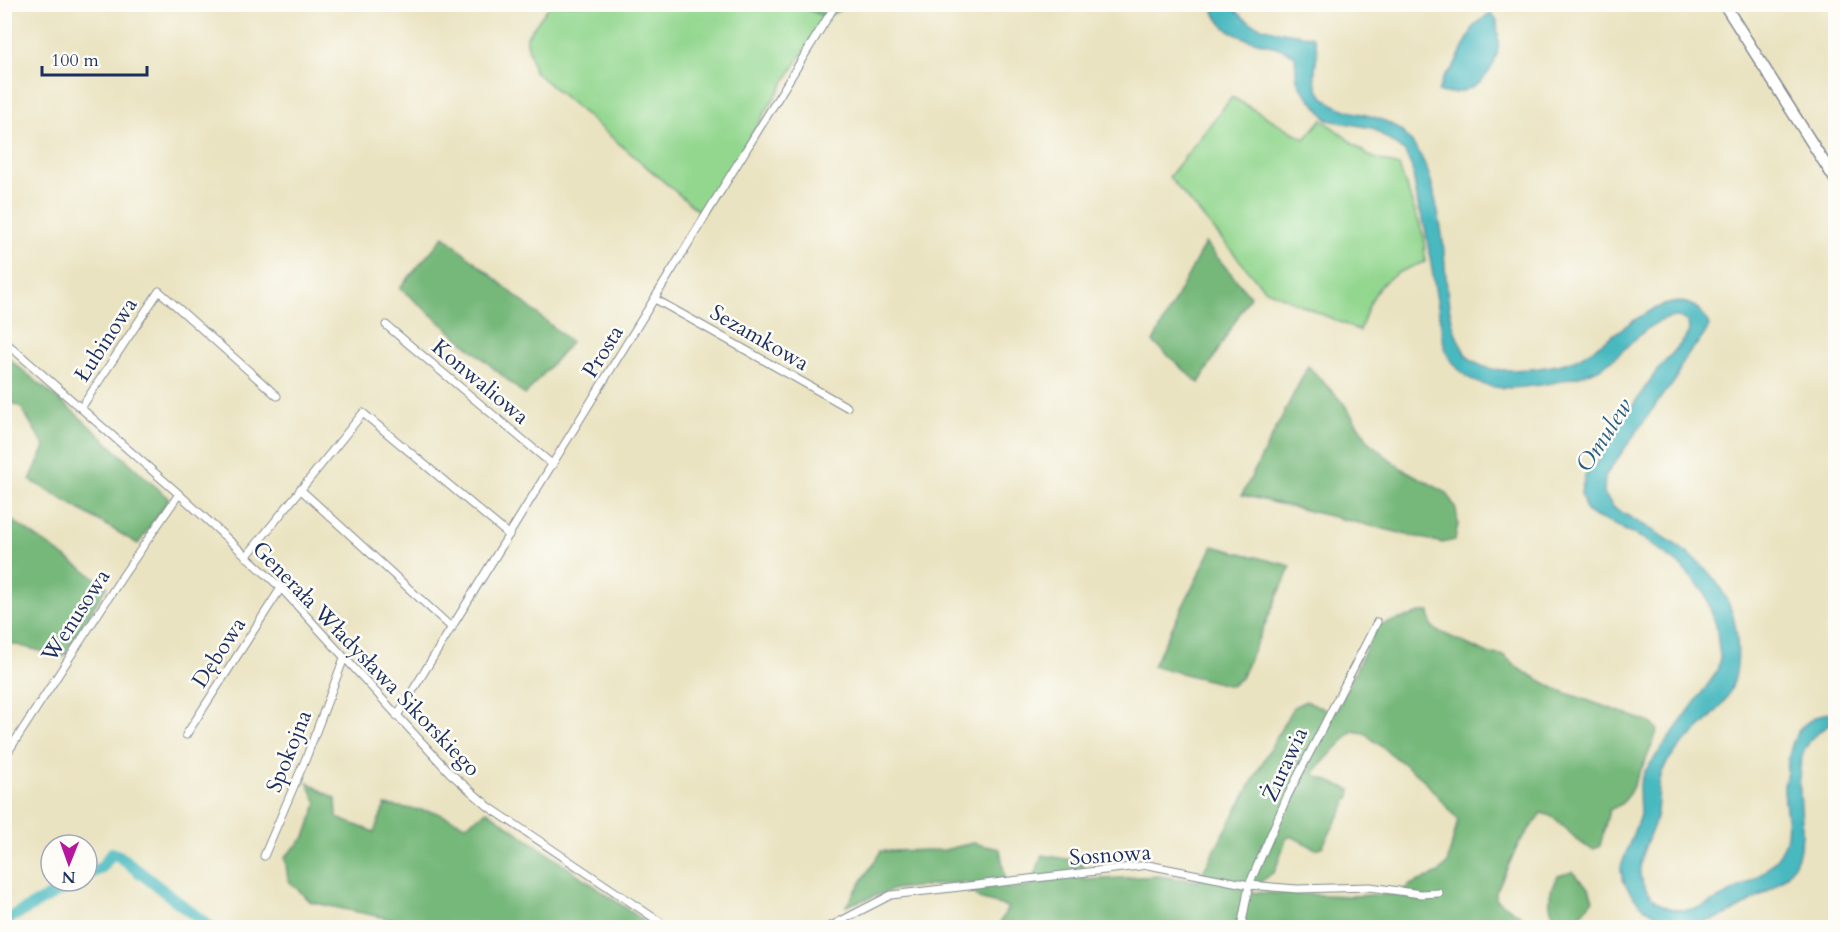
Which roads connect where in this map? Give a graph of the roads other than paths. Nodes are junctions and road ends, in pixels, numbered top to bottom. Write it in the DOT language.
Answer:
graph roads {
  1 [pos="836,4"];
  2 [pos="1724,4"];
  3 [pos="1836,181"];
  4 [pos="655,299"];
  5 [pos="386,325"];
  6 [pos="4,341"];
  7 [pos="277,396"];
  8 [pos="847,407"];
  9 [pos="81,408"];
  10 [pos="553,465"];
  11 [pos="300,489"];
  12 [pos="179,494"];
  13 [pos="509,536"];
  14 [pos="246,557"];
  15 [pos="281,588"];
  16 [pos="1377,622"];
  17 [pos="452,628"];
  18 [pos="344,658"];
  19 [pos="397,716"];
  20 [pos="186,735"];
  21 [pos="4,758"];
  22 [pos="264,856"];
  23 [pos="1250,885"];
  24 [pos="1439,893"];
  25 [pos="669,927"];
  26 [pos="826,927"];
  27 [pos="1241,927"];
  1 -- 4 [label="street, Prosta"];
  2 -- 3 [label="street"];
  4 -- 8 [label="street, Sezamkowa"];
  4 -- 10 [label="street, Prosta"];
  5 -- 10 [label="street, Konwaliowa"];
  6 -- 9 [label="street, Generała Władysława Sikorskiego"];
  7 -- 9 [label="street, Łubinowa"];
  9 -- 12 [label="street, Generała Władysława Sikorskiego"];
  10 -- 13 [label="street, Prosta"];
  11 -- 13 [label="street"];
  11 -- 14 [label="street"];
  11 -- 17 [label="street"];
  12 -- 14 [label="street, Generała Władysława Sikorskiego"];
  12 -- 21 [label="street, Wenusowa"];
  13 -- 17 [label="street, Prosta"];
  14 -- 15 [label="street, Generała Władysława Sikorskiego"];
  15 -- 18 [label="street, Generała Władysława Sikorskiego"];
  15 -- 20 [label="street, Dębowa"];
  16 -- 23 [label="street, Żurawia"];
  17 -- 19 [label="street, Prosta"];
  18 -- 19 [label="street, Generała Władysława Sikorskiego"];
  18 -- 22 [label="street, Spokojna"];
  19 -- 25 [label="street, Generała Władysława Sikorskiego"];
  23 -- 24 [label="street, Sosnowa"];
  23 -- 26 [label="street, Sosnowa"];
  23 -- 27 [label="street, Żurawia"];
}
